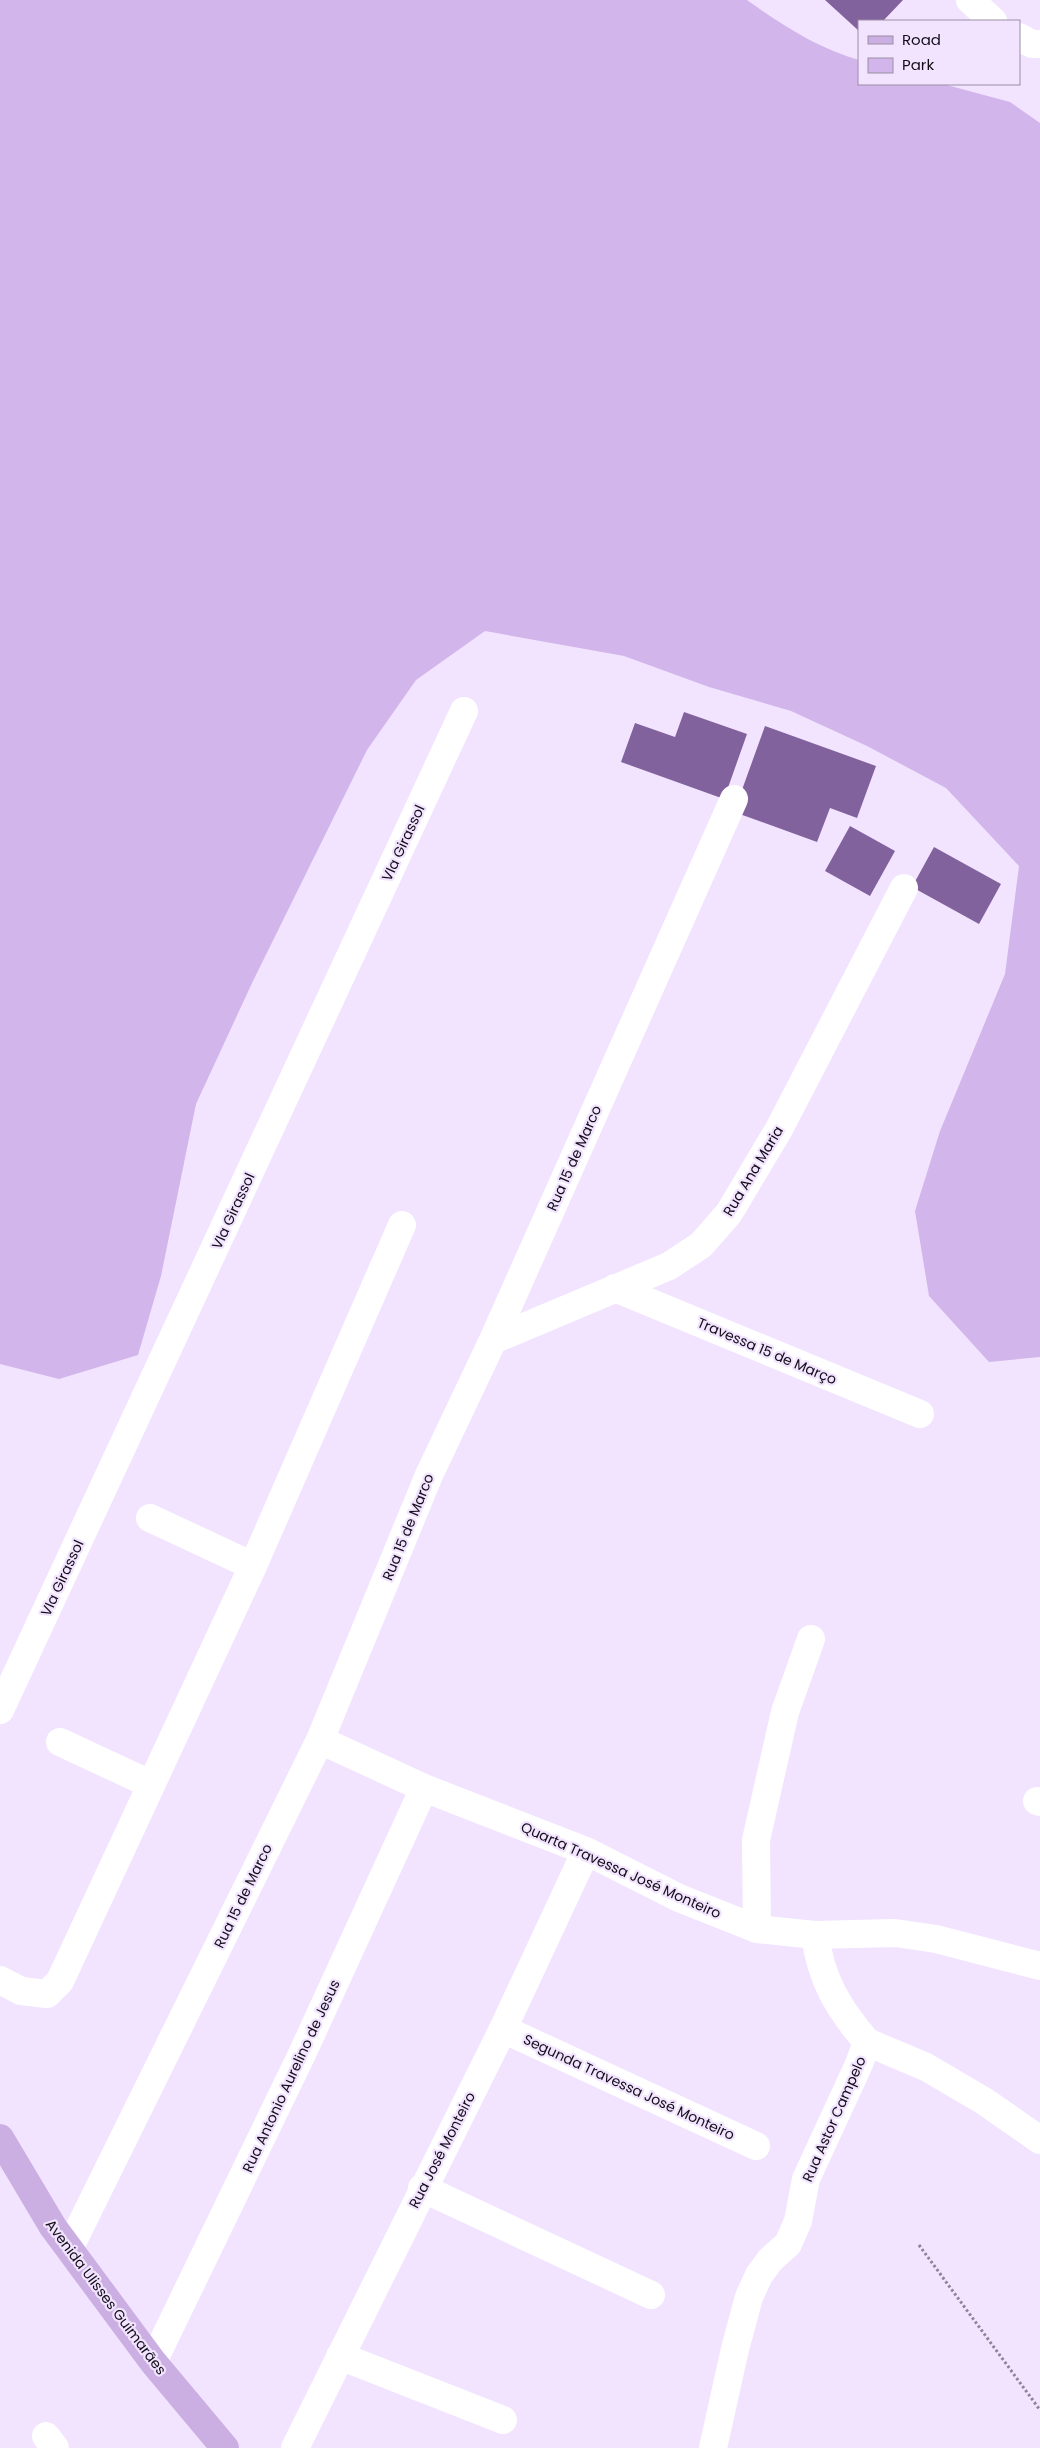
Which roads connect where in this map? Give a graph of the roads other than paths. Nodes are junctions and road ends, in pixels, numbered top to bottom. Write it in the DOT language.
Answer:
graph roads {
  1 [pos="970,0"];
  2 [pos="992,20"];
  3 [pos="1020,38"];
  4 [pos="1040,44"];
  5 [pos="464,711"];
  6 [pos="734,799"];
  7 [pos="904,888"];
  8 [pos="402,1224"];
  9 [pos="615,1288"];
  10 [pos="493,1340"];
  11 [pos="920,1414"];
  12 [pos="150,1518"];
  13 [pos="253,1566"];
  14 [pos="811,1639"];
  15 [pos="0,1710"];
  16 [pos="320,1740"];
  17 [pos="60,1742"];
  18 [pos="150,1784"];
  19 [pos="424,1788"];
  20 [pos="586,1851"];
  21 [pos="757,1928"];
  22 [pos="816,1935"];
  23 [pos="1040,1966"];
  24 [pos="0,1980"];
  25 [pos="503,2029"];
  26 [pos="867,2042"];
  27 [pos="0,2138"];
  28 [pos="1040,2140"];
  29 [pos="756,2146"];
  30 [pos="422,2188"];
  31 [pos="69,2249"];
  32 [pos="651,2295"];
  33 [pos="340,2356"];
  34 [pos="153,2362"];
  35 [pos="503,2420"];
  36 [pos="224,2448"];
  37 [pos="295,2448"];
  38 [pos="713,2448"];
  1 -- 2 [label="street"];
  3 -- 4 [label="street"];
  5 -- 15 [label="street, VIa Girassol"];
  6 -- 10 [label="street, Rua 15 de Marco"];
  7 -- 9 [label="street, Rua Ana Maria"];
  8 -- 13 [label="street"];
  9 -- 10 [label="street, Rua Ana Maria"];
  9 -- 11 [label="street, Travessa 15 de Março"];
  10 -- 16 [label="street, Rua 15 de Marco"];
  12 -- 13 [label="street"];
  13 -- 18 [label="street"];
  14 -- 21 [label="street"];
  16 -- 19 [label="street, Quarta Travessa José Monteiro"];
  16 -- 31 [label="street, Rua 15 de Marco"];
  17 -- 18 [label="street"];
  18 -- 24 [label="street"];
  19 -- 20 [label="street, Quarta Travessa José Monteiro"];
  19 -- 34 [label="street, Rua Antonio Aurelino de Jesus"];
  20 -- 21 [label="street, Quarta Travessa José Monteiro"];
  20 -- 25 [label="street, Rua José Monteiro"];
  21 -- 22 [label="street, Quarta Travessa José Monteiro"];
  22 -- 23 [label="street, Quarta Travessa José Monteiro"];
  22 -- 26 [label="street, Rua Astor Campelo"];
  25 -- 29 [label="street, Segunda Travessa José Monteiro"];
  25 -- 30 [label="street, Rua José Monteiro"];
  26 -- 28 [label="street"];
  26 -- 38 [label="street, Rua Astor Campelo"];
  27 -- 31 [label="main road, Avenida Ulisses Guimarães"];
  30 -- 32 [label="street"];
  30 -- 33 [label="street, Rua José Monteiro"];
  31 -- 34 [label="main road, Avenida Ulisses Guimarães"];
  33 -- 35 [label="street"];
  33 -- 37 [label="street, Rua José Monteiro"];
  34 -- 36 [label="main road, Avenida Ulisses Guimarães"];
}
